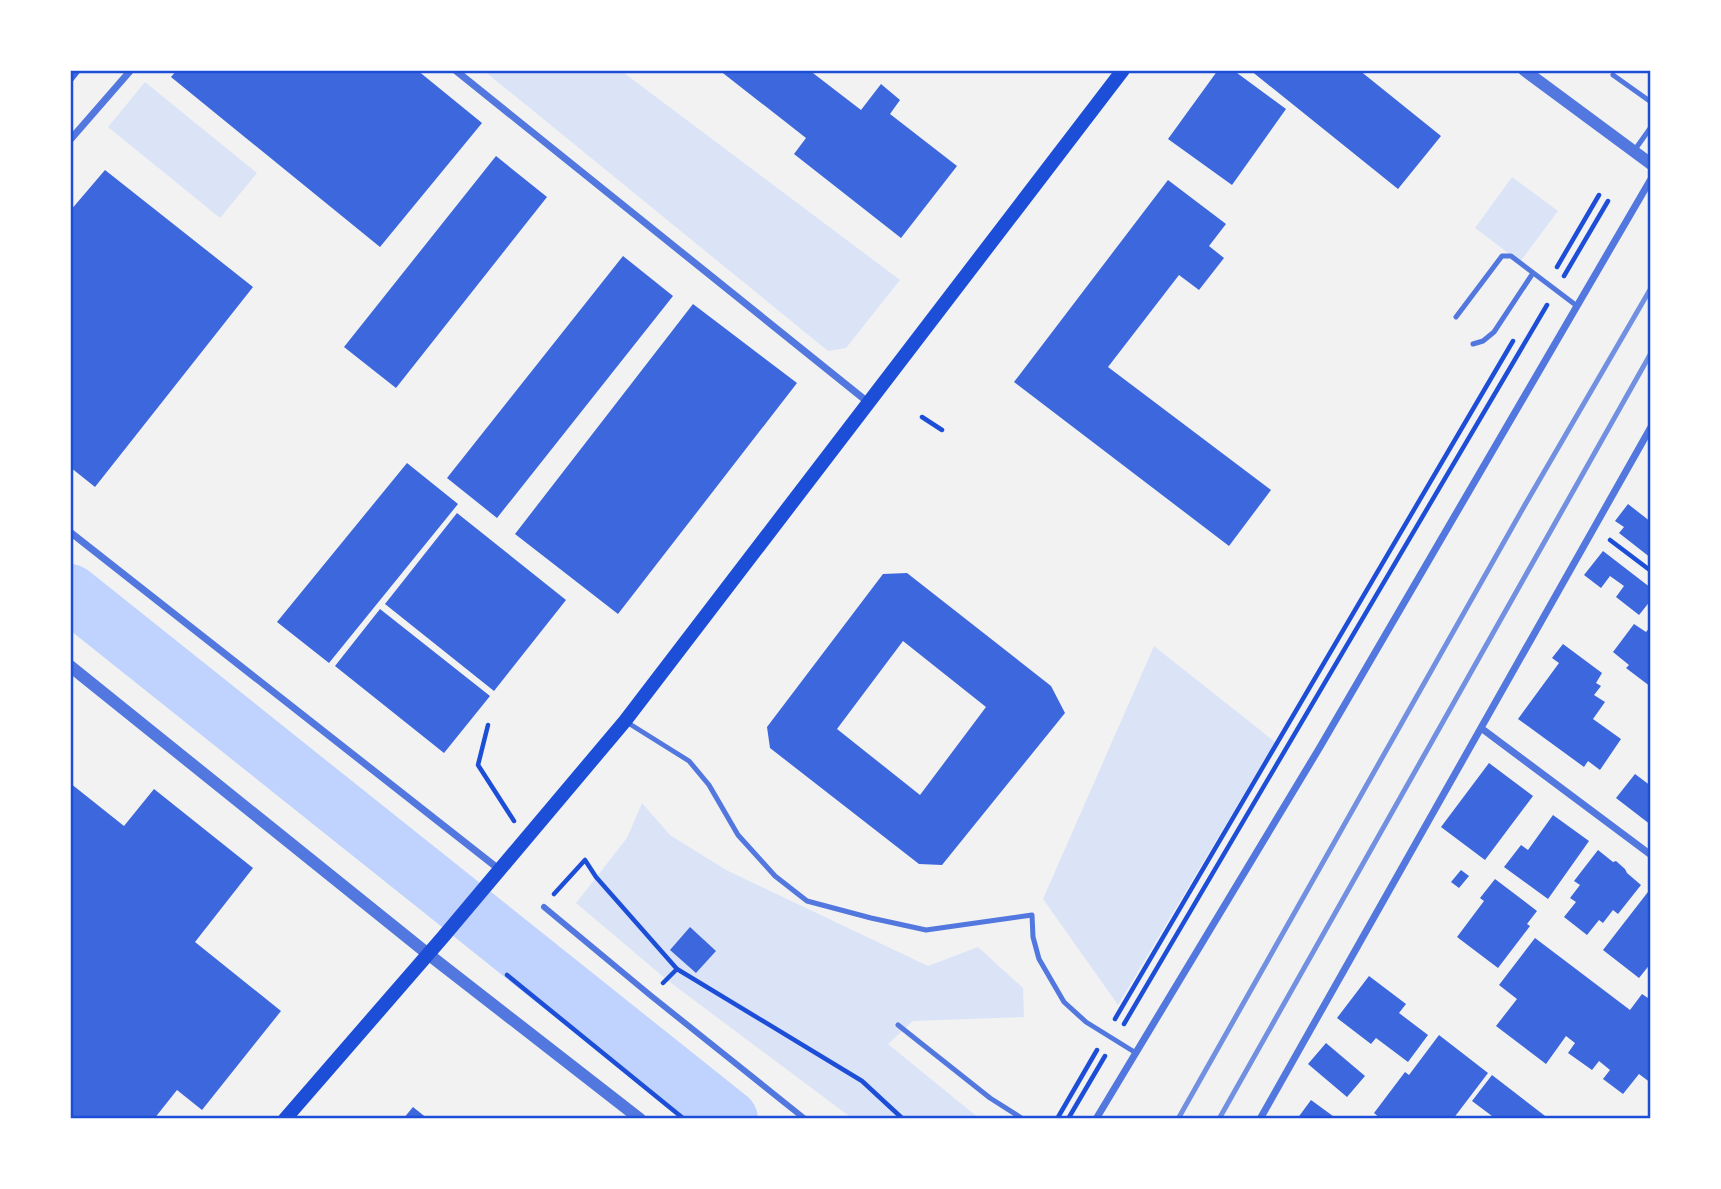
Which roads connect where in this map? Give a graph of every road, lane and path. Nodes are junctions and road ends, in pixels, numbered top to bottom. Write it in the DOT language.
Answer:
graph roads {
  1 [pos="131,70"];
  2 [pos="455,70"];
  3 [pos="1123,70"];
  4 [pos="1524,70"];
  5 [pos="1613,75"];
  6 [pos="1651,102"];
  7 [pos="1651,127"];
  8 [pos="70,140"];
  9 [pos="1634,151"];
  10 [pos="1651,164"];
  11 [pos="1651,179"];
  12 [pos="1599,195"];
  13 [pos="1608,201"];
  14 [pos="1533,273"];
  15 [pos="1547,283"];
  16 [pos="1556,290"];
  17 [pos="1577,306"];
  18 [pos="1456,317"];
  19 [pos="1519,332"];
  20 [pos="1473,344"];
  21 [pos="869,403"];
  22 [pos="922,417"];
  23 [pos="1651,427"];
  24 [pos="942,430"];
  25 [pos="1595,528"];
  26 [pos="70,532"];
  27 [pos="1651,571"];
  28 [pos="70,666"];
  29 [pos="625,721"];
  30 [pos="488,725"];
  31 [pos="1481,728"];
  32 [pos="526,840"];
  33 [pos="1651,855"];
  34 [pos="500,870"];
  35 [pos="544,907"];
  36 [pos="428,954"];
  37 [pos="677,969"];
  38 [pos="507,975"];
  39 [pos="667,980"];
  40 [pos="898,1025"];
  41 [pos="1106,1035"];
  42 [pos="1115,1040"];
  43 [pos="1136,1053"];
  44 [pos="285,1119"];
  45 [pos="640,1119"];
  46 [pos="684,1119"];
  47 [pos="805,1119"];
  48 [pos="903,1119"];
  49 [pos="1023,1119"];
  50 [pos="1057,1119"];
  51 [pos="1068,1119"];
  52 [pos="1096,1119"];
  53 [pos="1260,1119"];
  1 -- 8 [label="street"];
  2 -- 21 [label="street"];
  3 -- 21 [label="main road"];
  4 -- 9 [label="street"];
  5 -- 6 [label="lane"];
  7 -- 9 [label="lane"];
  9 -- 10 [label="street"];
  11 -- 17 [label="street"];
  12 -- 15 [label="path"];
  13 -- 16 [label="path"];
  14 -- 15 [label="lane"];
  14 -- 18 [label="lane"];
  14 -- 20 [label="lane"];
  15 -- 16 [label="lane"];
  16 -- 17 [label="lane"];
  16 -- 42 [label="path"];
  17 -- 43 [label="street"];
  19 -- 41 [label="path"];
  21 -- 29 [label="main road"];
  22 -- 24 [label="path"];
  23 -- 25 [label="street"];
  25 -- 27 [label="path"];
  25 -- 31 [label="street"];
  26 -- 34 [label="street"];
  28 -- 36 [label="street"];
  29 -- 32 [label="main road"];
  29 -- 41 [label="lane"];
  30 -- 32 [label="path"];
  31 -- 33 [label="street"];
  31 -- 53 [label="street"];
  32 -- 34 [label="main road"];
  34 -- 36 [label="main road"];
  35 -- 37 [label="path"];
  35 -- 47 [label="street"];
  36 -- 44 [label="main road"];
  36 -- 45 [label="street"];
  37 -- 39 [label="path"];
  37 -- 48 [label="path"];
  38 -- 46 [label="path"];
  40 -- 49 [label="lane"];
  41 -- 42 [label="lane"];
  41 -- 50 [label="path"];
  42 -- 43 [label="lane"];
  42 -- 51 [label="path"];
  43 -- 52 [label="street"];
}
